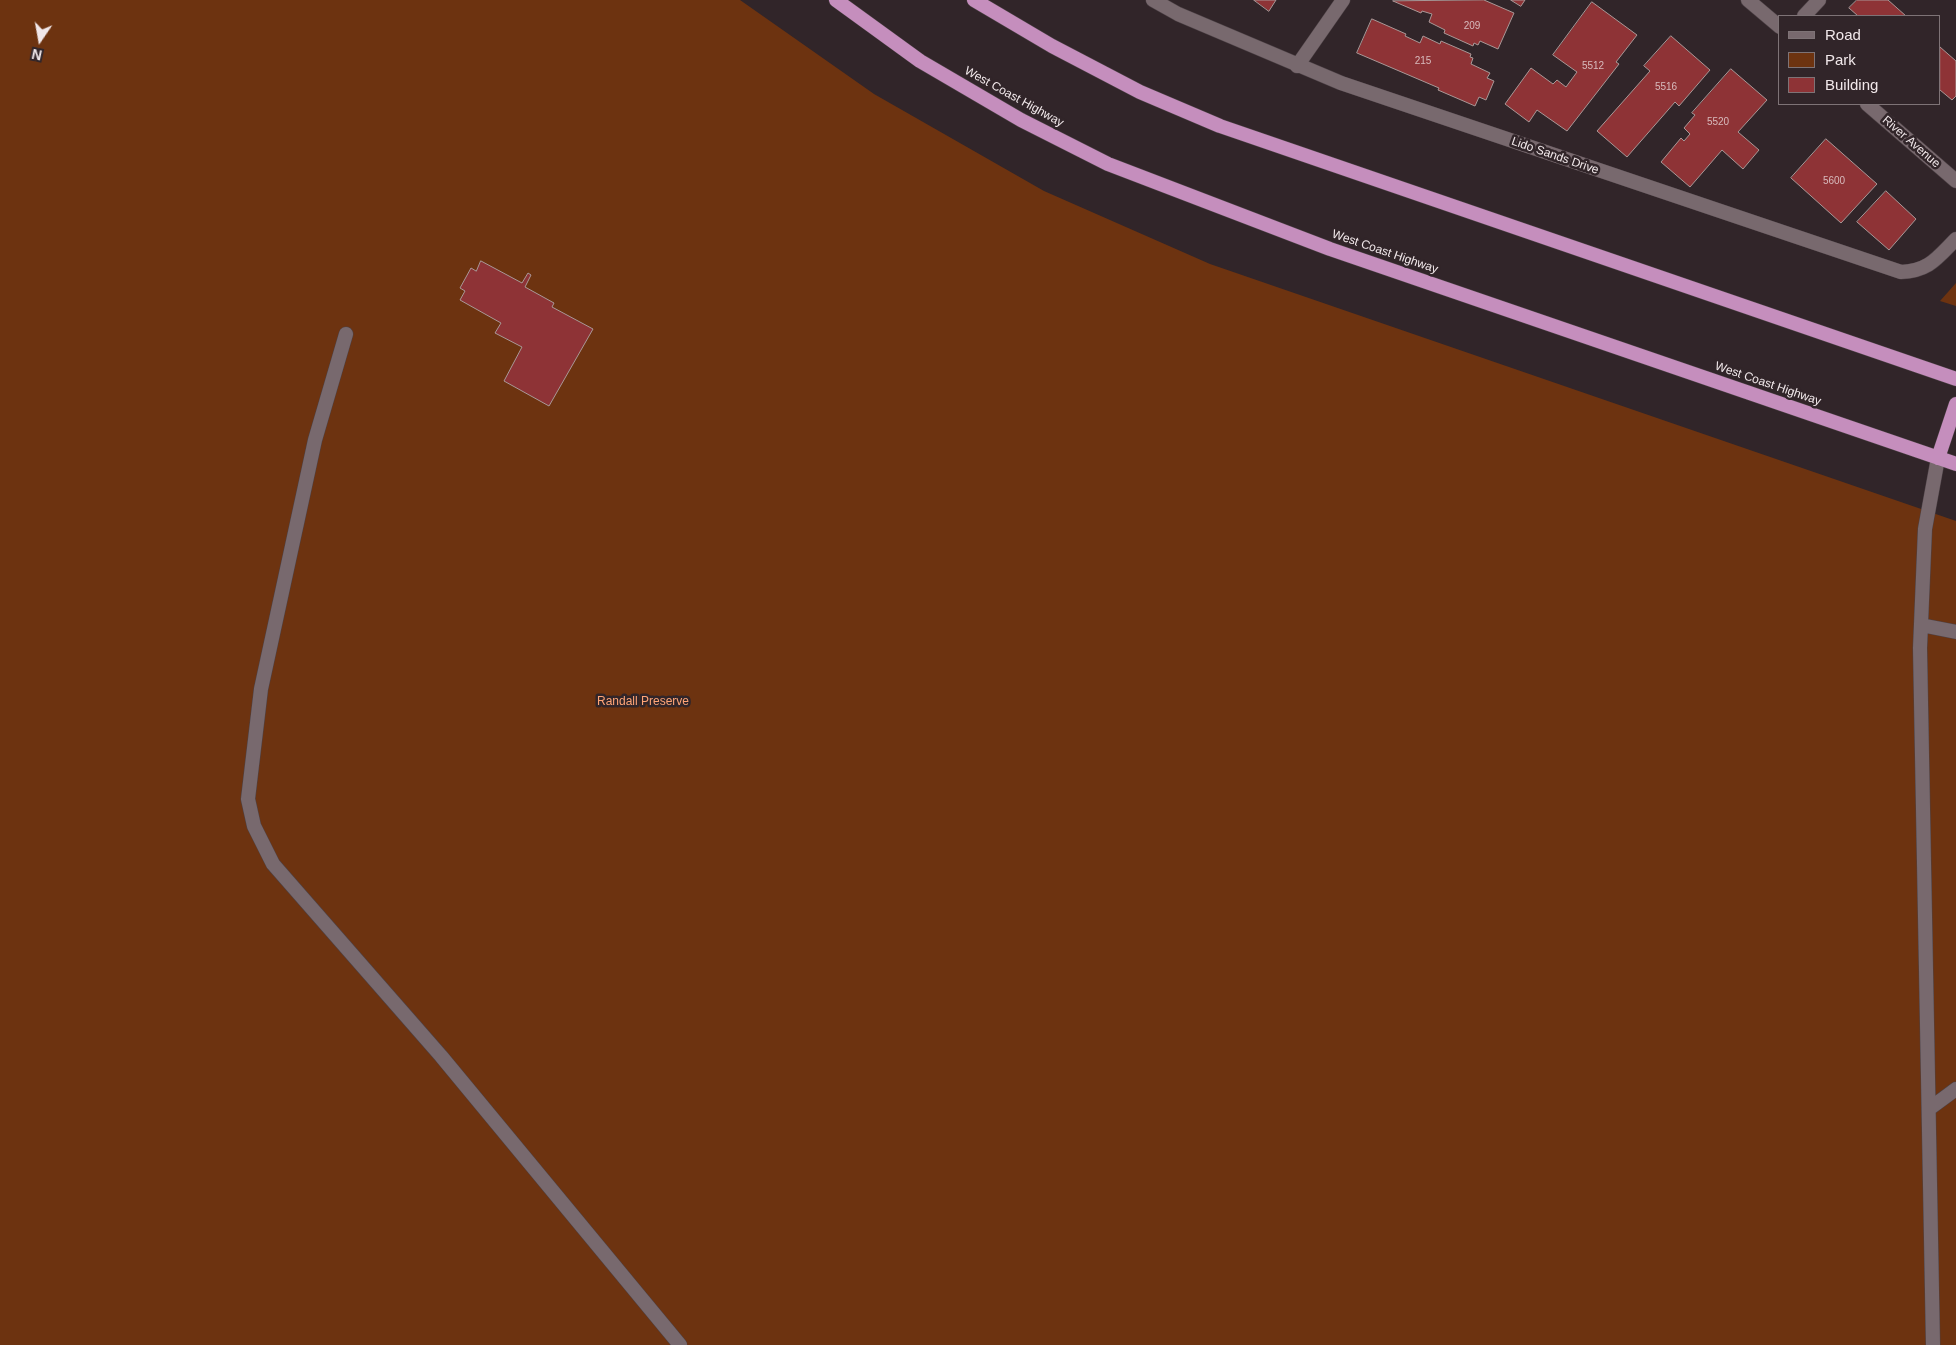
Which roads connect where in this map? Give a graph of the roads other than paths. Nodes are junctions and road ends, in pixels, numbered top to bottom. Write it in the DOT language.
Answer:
graph roads {
  1 [pos="836,0"];
  2 [pos="974,0"];
  3 [pos="1153,0"];
  4 [pos="1343,0"];
  5 [pos="1748,0"];
  6 [pos="1819,0"];
  7 [pos="1805,15"];
  8 [pos="1778,25"];
  9 [pos="1297,66"];
  10 [pos="1868,105"];
  11 [pos="1956,181"];
  12 [pos="1956,239"];
  13 [pos="346,334"];
  14 [pos="1956,378"];
  15 [pos="1956,404"];
  16 [pos="1938,458"];
  17 [pos="1956,464"];
  18 [pos="1921,625"];
  19 [pos="1956,632"];
  20 [pos="1956,1088"];
  21 [pos="1929,1109"];
  22 [pos="680,1345"];
  23 [pos="1933,1345"];
  1 -- 16 [label="highway, West Coast Highway"];
  2 -- 14 [label="highway"];
  3 -- 9 [label="street, Lido Sands Drive"];
  4 -- 9 [label="street"];
  5 -- 8 [label="street"];
  6 -- 7 [label="street"];
  9 -- 12 [label="street, Lido Sands Drive"];
  10 -- 11 [label="street, River Avenue"];
  13 -- 22 [label="street"];
  15 -- 16 [label="highway"];
  16 -- 17 [label="highway, West Coast Highway"];
  16 -- 18 [label="street"];
  18 -- 19 [label="street"];
  18 -- 21 [label="street"];
  20 -- 21 [label="street"];
  21 -- 23 [label="street"];
}
